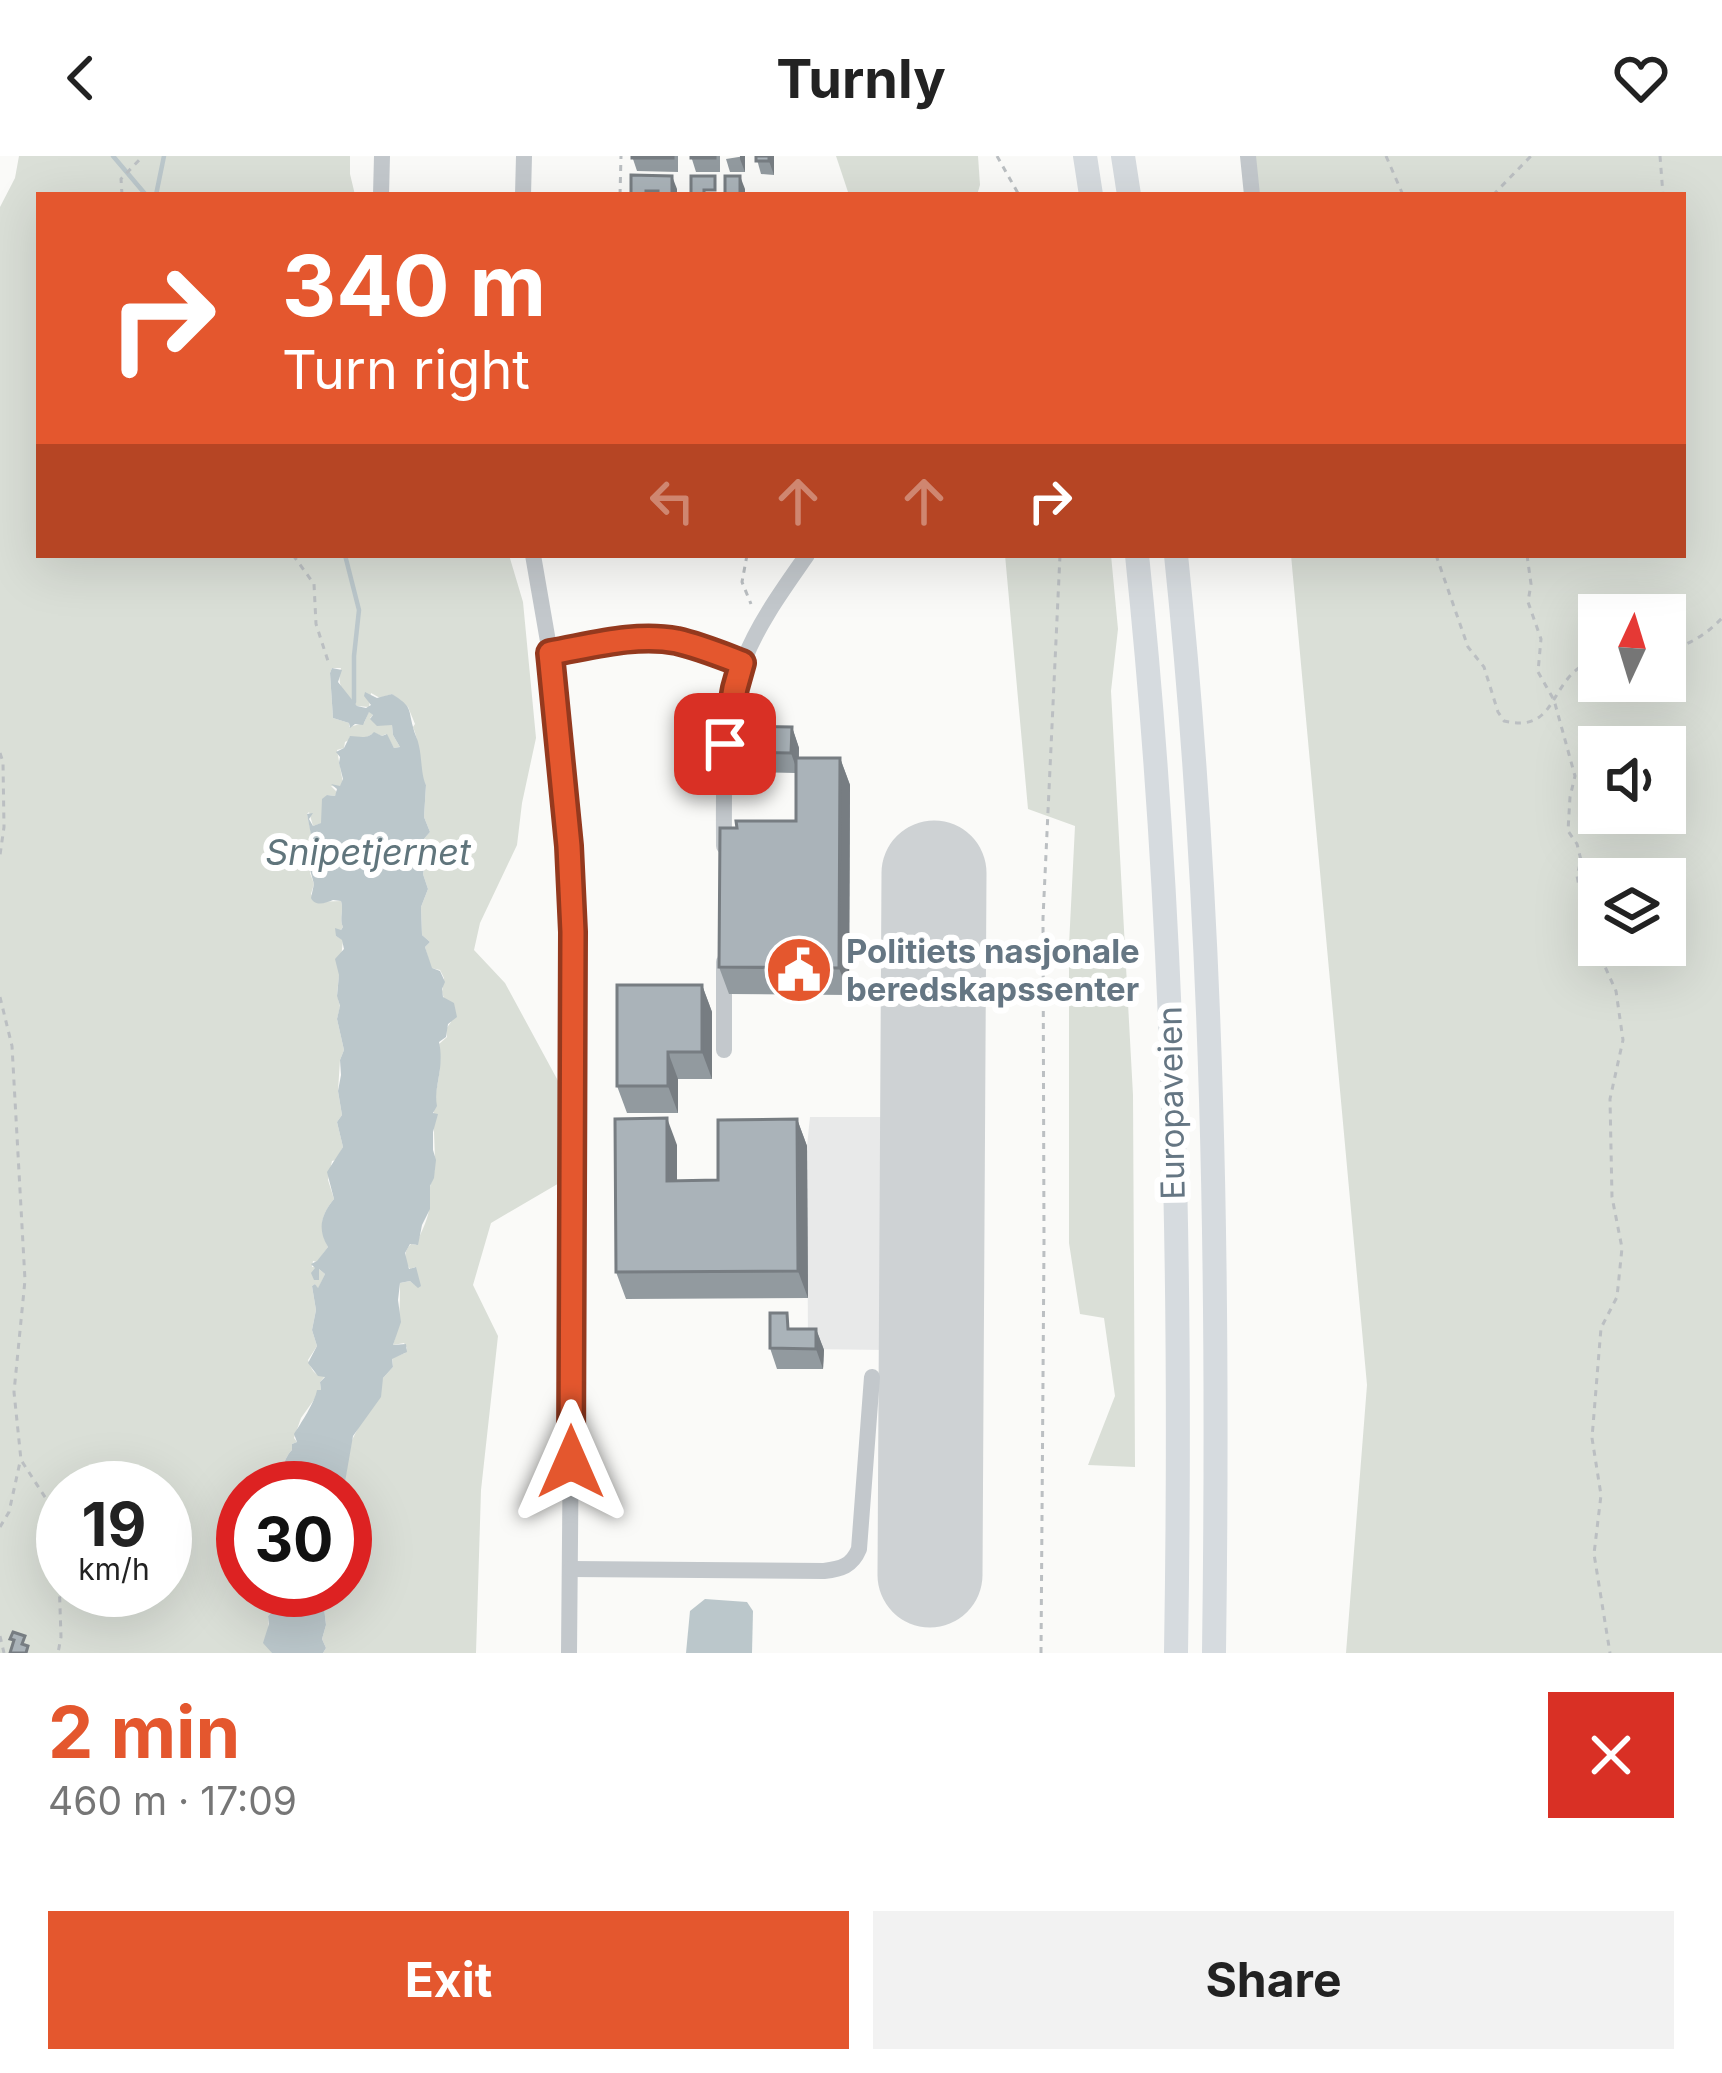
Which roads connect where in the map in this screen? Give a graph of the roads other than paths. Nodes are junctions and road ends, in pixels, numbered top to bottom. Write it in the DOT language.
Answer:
graph roads {
  1 [pos="382,156"];
  2 [pos="524,156"];
  3 [pos="1085,156"];
  4 [pos="1123,156"];
  5 [pos="1248,156"];
  6 [pos="381,192"];
  7 [pos="524,192"];
  8 [pos="1091,192"];
  9 [pos="1129,192"];
  10 [pos="1252,192"];
  11 [pos="534,558"];
  12 [pos="805,558"];
  13 [pos="1137,558"];
  14 [pos="1176,558"];
  15 [pos="550,653"];
  16 [pos="742,663"];
  17 [pos="724,872"];
  18 [pos="724,938"];
  19 [pos="724,1050"];
  20 [pos="872,1377"];
  21 [pos="571,1570"];
  22 [pos="569,1653"];
  23 [pos="1176,1653"];
  24 [pos="1214,1653"];
  1 -- 6 [label="street"];
  2 -- 7 [label="street"];
  3 -- 8 [label="highway"];
  4 -- 9 [label="highway"];
  5 -- 10 [label="street"];
  11 -- 15 [label="street"];
  12 -- 16 [label="street"];
  13 -- 23 [label="highway, Europaveien"];
  14 -- 24 [label="highway, Europaveien"];
  15 -- 16 [label="street"];
  15 -- 21 [label="street"];
  16 -- 17 [label="street"];
  18 -- 19 [label="street"];
  20 -- 21 [label="street"];
  21 -- 22 [label="street"];
}
